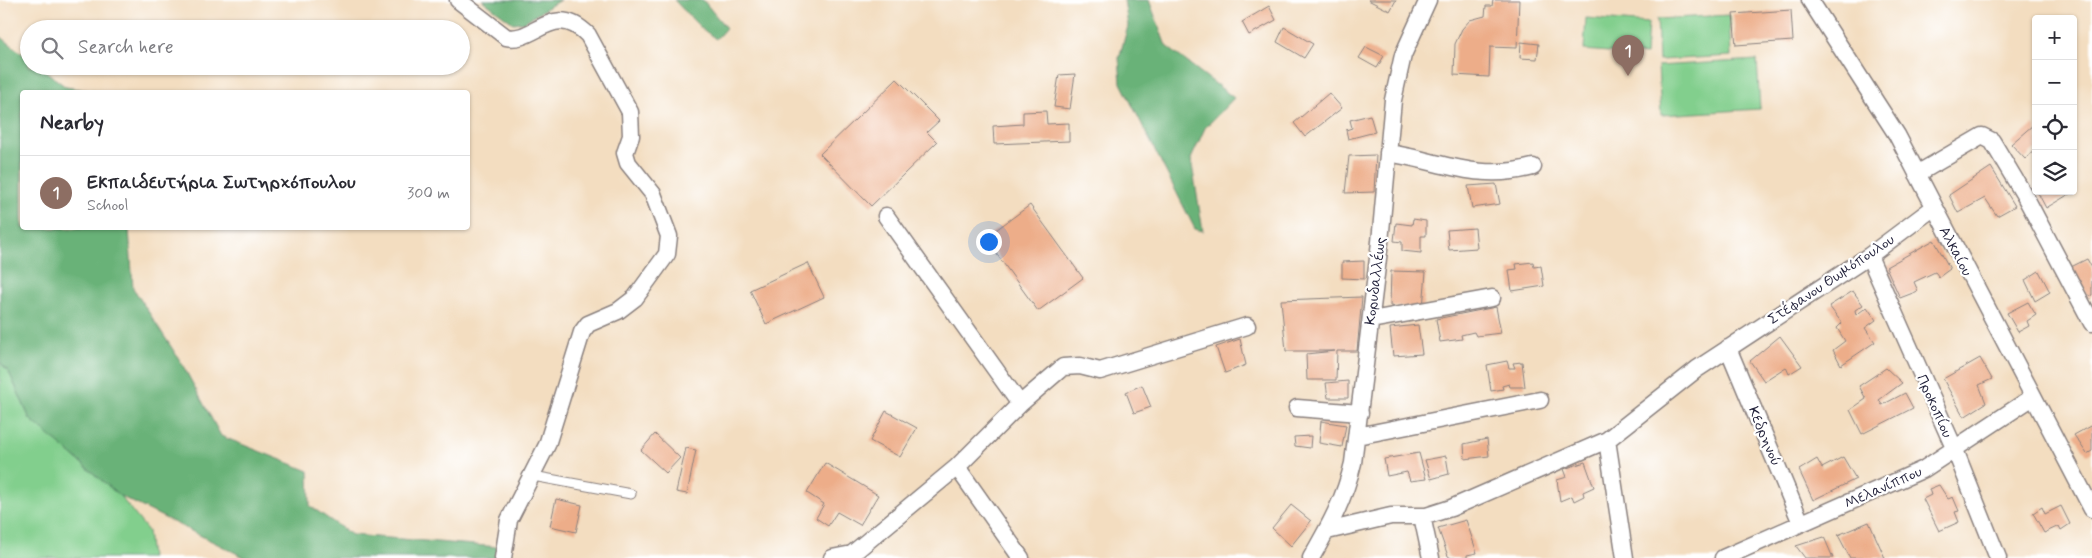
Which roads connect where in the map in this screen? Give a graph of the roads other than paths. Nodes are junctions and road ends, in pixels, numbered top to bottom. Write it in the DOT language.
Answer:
graph roads {
  1 [pos="458,0"];
  2 [pos="1428,0"];
  3 [pos="1810,0"];
  4 [pos="1388,153"];
  5 [pos="1533,167"];
  6 [pos="1917,174"];
  7 [pos="1933,208"];
  8 [pos="886,216"];
  9 [pos="1869,256"];
  10 [pos="1492,298"];
  11 [pos="1371,320"];
  12 [pos="2092,323"];
  13 [pos="1247,326"];
  14 [pos="1728,348"];
  15 [pos="2033,397"];
  16 [pos="1540,400"];
  17 [pos="1020,404"];
  18 [pos="1297,408"];
  19 [pos="1360,413"];
  20 [pos="1357,436"];
  21 [pos="1607,440"];
  22 [pos="1955,450"];
  23 [pos="957,467"];
  24 [pos="533,476"];
  25 [pos="631,494"];
  26 [pos="2092,509"];
  27 [pos="1422,516"];
  28 [pos="1802,523"];
  29 [pos="1327,531"];
  30 [pos="503,558"];
  31 [pos="832,558"];
  32 [pos="1021,558"];
  33 [pos="1312,558"];
  34 [pos="1431,558"];
  35 [pos="1625,558"];
  36 [pos="1723,558"];
  37 [pos="1998,558"];
  1 -- 24 [label="street"];
  2 -- 4 [label="street, Κορυδαλλέως"];
  3 -- 6 [label="street, Αλκαίου"];
  4 -- 5 [label="street"];
  4 -- 11 [label="street, Κορυδαλλέως"];
  6 -- 7 [label="street, Αλκαίου"];
  6 -- 12 [label="street"];
  7 -- 9 [label="street, Στέφανου Θωμόπουλου"];
  7 -- 15 [label="street, Αλκαίου"];
  8 -- 17 [label="street"];
  9 -- 14 [label="street, Στέφανου Θωμόπουλου"];
  9 -- 22 [label="street, Προκοπίου"];
  10 -- 11 [label="street"];
  11 -- 19 [label="street, Κορυδαλλέως"];
  13 -- 17 [label="street"];
  14 -- 21 [label="street, Στέφανου Θωμόπουλου"];
  14 -- 28 [label="street, Κεδρηνού"];
  15 -- 22 [label="street, Μελανίππου"];
  15 -- 26 [label="street, Αλκαίου"];
  16 -- 20 [label="street"];
  17 -- 23 [label="street"];
  18 -- 19 [label="street"];
  19 -- 20 [label="street, Κορυδαλλέως"];
  20 -- 29 [label="street, Κορυδαλλέως"];
  21 -- 27 [label="street, Στέφανου Θωμόπουλου"];
  21 -- 35 [label="street"];
  22 -- 28 [label="street, Μελανίππου"];
  22 -- 37 [label="street, Προκοπίου"];
  23 -- 31 [label="street"];
  23 -- 32 [label="street"];
  24 -- 25 [label="lane"];
  24 -- 30 [label="street"];
  27 -- 29 [label="street, Στέφανου Θωμόπουλου"];
  27 -- 34 [label="street"];
  28 -- 36 [label="street, Μελανίππου"];
  29 -- 33 [label="street, Κορυδαλλέως"];
}
